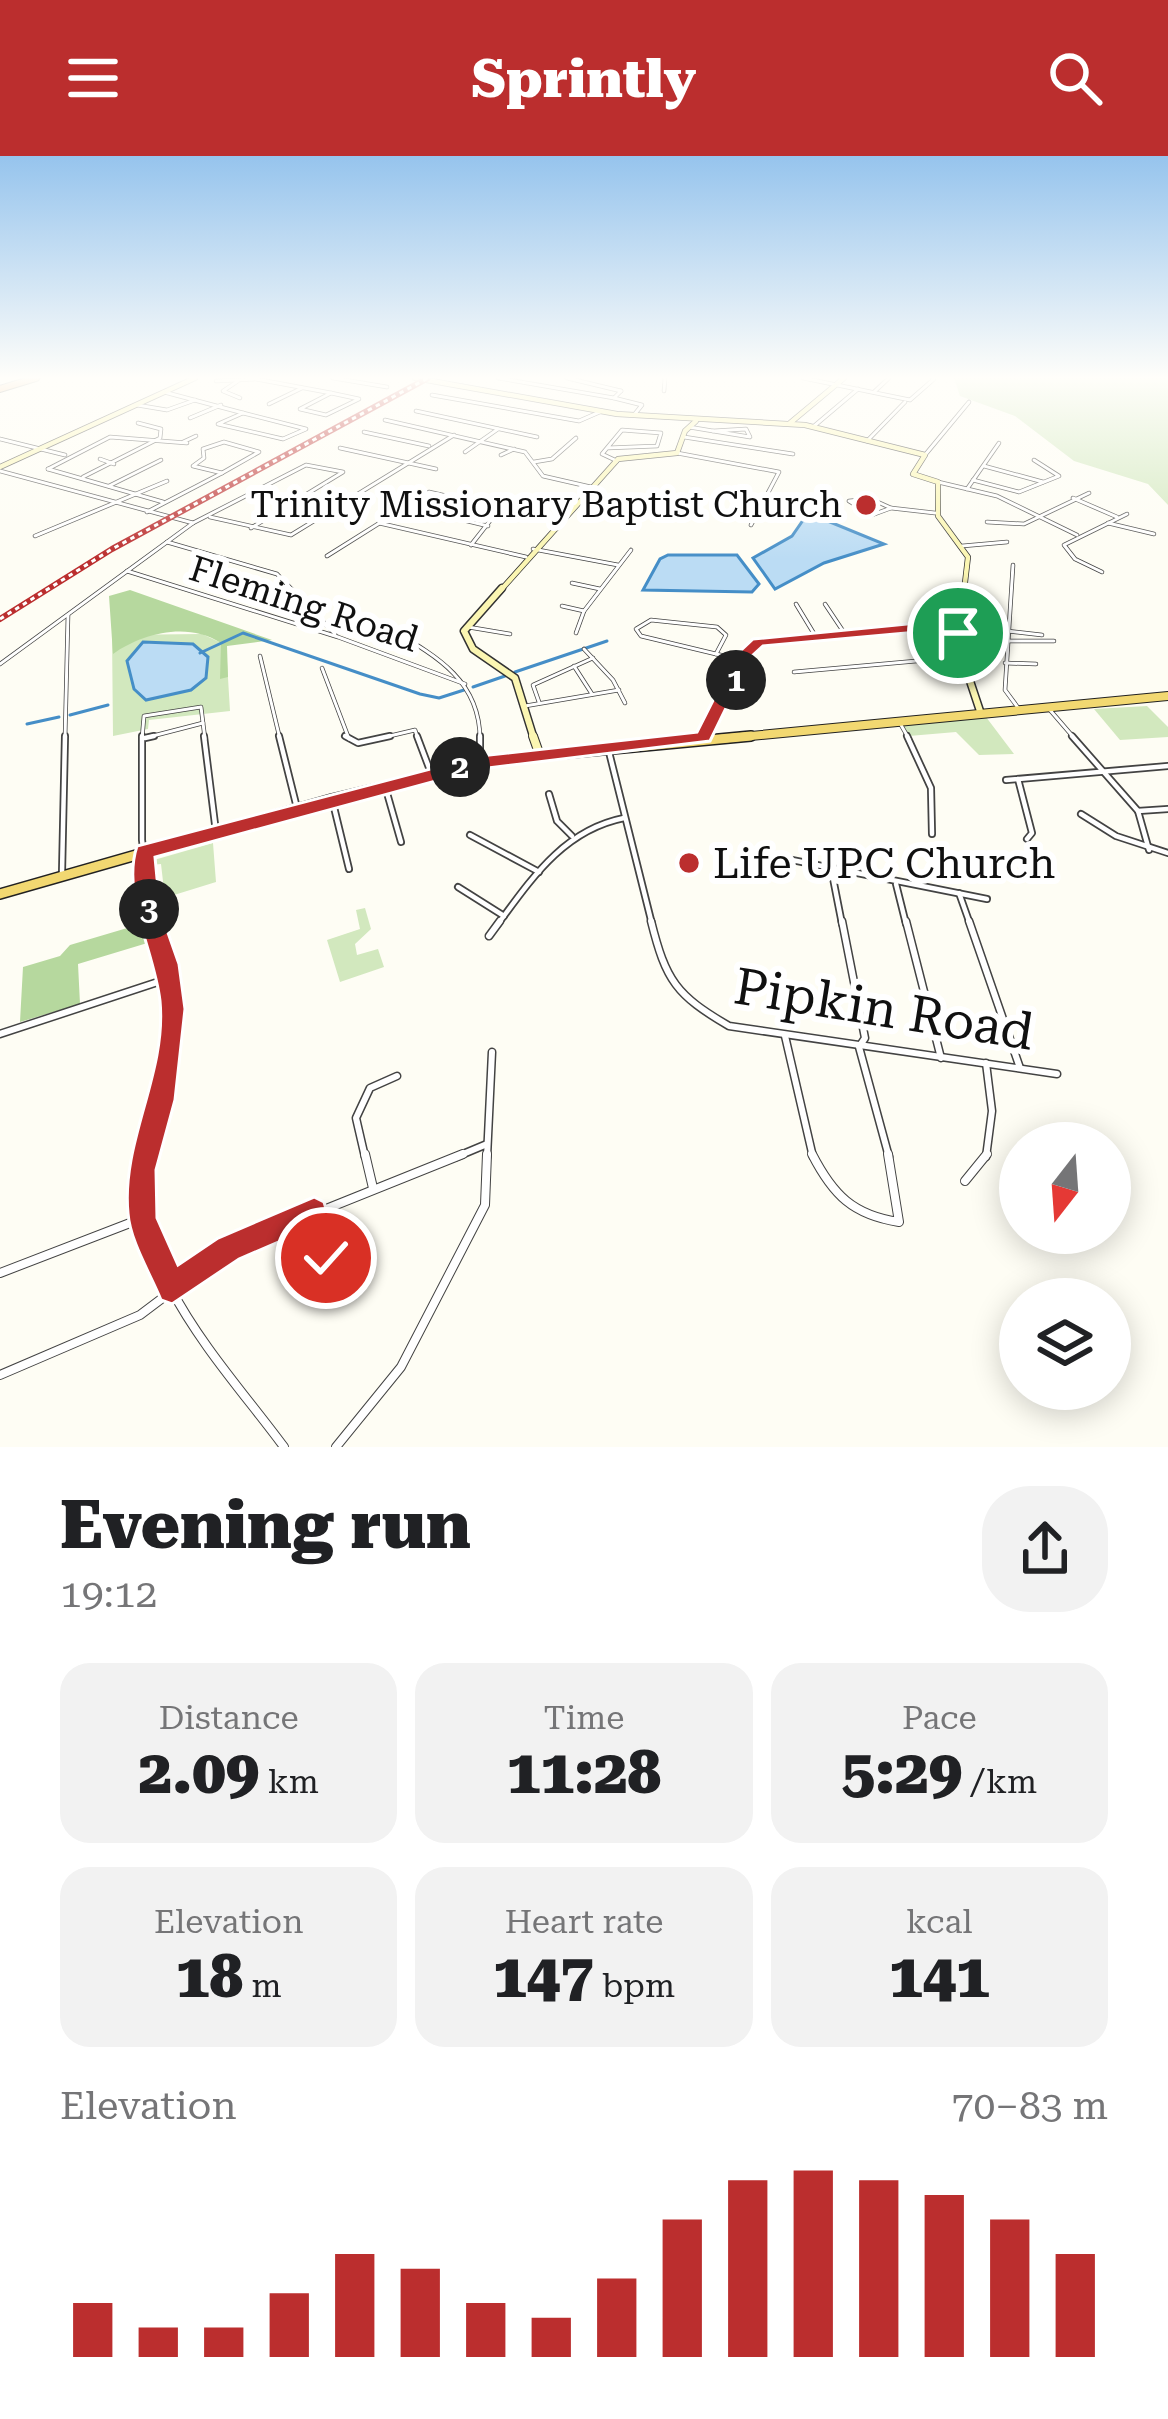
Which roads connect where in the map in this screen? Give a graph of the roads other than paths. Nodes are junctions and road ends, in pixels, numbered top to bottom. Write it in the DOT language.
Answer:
graph roads {
  1 [pos="65,438"];
  2 [pos="104,438"];
  3 [pos="118,438"];
  4 [pos="192,438"];
  5 [pos="394,438"];
  6 [pos="447,438"];
  7 [pos="466,438"];
  8 [pos="485,438"];
  9 [pos="576,438"];
  10 [pos="616,438"];
  11 [pos="659,438"];
  12 [pos="683,438"];
  13 [pos="692,438"];
  14 [pos="860,438"];
  15 [pos="939,438"];
  16 [pos="159,439"];
  17 [pos="0,440"];
  18 [pos="867,440"];
  19 [pos="479,442"];
  20 [pos="999,443"];
  21 [pos="431,446"];
  22 [pos="340,448"];
  23 [pos="607,448"];
  24 [pos="42,449"];
  25 [pos="514,449"];
  26 [pos="465,452"];
  27 [pos="677,453"];
  28 [pos="793,454"];
  29 [pos="70,455"];
  30 [pos="502,455"];
  31 [pos="925,455"];
  32 [pos="100,459"];
  33 [pos="161,460"];
  34 [pos="1034,460"];
  35 [pos="616,461"];
  36 [pos="406,463"];
  37 [pos="534,463"];
  38 [pos="114,464"];
  39 [pos="984,466"];
  40 [pos="0,469"];
  41 [pos="436,470"];
  42 [pos="222,473"];
  43 [pos="81,478"];
  44 [pos="973,480"];
  45 [pos="167,481"];
  46 [pos="938,482"];
  47 [pos="1043,482"];
  48 [pos="109,486"];
  49 [pos="591,487"];
  50 [pos="967,489"];
  51 [pos="1089,493"];
  52 [pos="136,494"];
  53 [pos="1072,498"];
  54 [pos="166,502"];
  55 [pos="116,503"];
  56 [pos="401,505"];
  57 [pos="891,508"];
  58 [pos="147,512"];
  59 [pos="935,513"];
  60 [pos="1127,514"];
  61 [pos="210,517"];
  62 [pos="1117,517"];
  63 [pos="1040,518"];
  64 [pos="987,522"];
  65 [pos="194,523"];
  66 [pos="376,523"];
  67 [pos="1107,523"];
  68 [pos="751,525"];
  69 [pos="488,526"];
  70 [pos="251,528"];
  71 [pos="1154,534"];
  72 [pos="1077,535"];
  73 [pos="35,536"];
  74 [pos="167,542"];
  75 [pos="1007,542"];
  76 [pos="471,545"];
  77 [pos="962,546"];
  78 [pos="533,549"];
  79 [pos="632,550"];
  80 [pos="327,556"];
  81 [pos="526,557"];
  82 [pos="1013,565"];
  83 [pos="618,566"];
  84 [pos="127,571"];
  85 [pos="1102,572"];
  86 [pos="572,584"];
  87 [pos="600,589"];
  88 [pos="796,604"];
  89 [pos="825,604"];
  90 [pos="562,606"];
  91 [pos="584,610"];
  92 [pos="68,615"];
  93 [pos="370,617"];
  94 [pos="958,624"];
  95 [pos="466,626"];
  96 [pos="1007,631"];
  97 [pos="576,633"];
  98 [pos="510,634"];
  99 [pos="845,634"];
  100 [pos="1042,635"];
  101 [pos="338,637"];
  102 [pos="816,637"];
  103 [pos="1006,641"];
  104 [pos="1054,641"];
  105 [pos="584,649"];
  106 [pos="716,653"];
  107 [pos="260,656"];
  108 [pos="961,657"];
  109 [pos="593,658"];
  110 [pos="742,660"];
  111 [pos="0,664"];
  112 [pos="1005,664"];
  113 [pos="1036,664"];
  114 [pos="574,666"];
  115 [pos="322,668"];
  116 [pos="794,672"];
  117 [pos="465,684"];
  118 [pos="619,690"];
  119 [pos="592,694"];
  120 [pos="1168,696"];
  121 [pos="625,703"];
  122 [pos="539,704"];
  123 [pos="525,706"];
  124 [pos="1046,706"];
  125 [pos="1019,709"];
  126 [pos="980,711"];
  127 [pos="898,720"];
  128 [pos="203,723"];
  129 [pos="704,737"];
  130 [pos="143,738"];
  131 [pos="608,747"];
  132 [pos="539,753"];
  133 [pos="480,763"];
  134 [pos="1168,766"];
  135 [pos="1102,771"];
  136 [pos="431,773"];
  137 [pos="1018,779"];
  138 [pos="1006,780"];
  139 [pos="386,786"];
  140 [pos="548,794"];
  141 [pos="332,799"];
  142 [pos="298,809"];
  143 [pos="1168,809"];
  144 [pos="1138,811"];
  145 [pos="1081,814"];
  146 [pos="624,818"];
  147 [pos="216,832"];
  148 [pos="932,834"];
  149 [pos="470,835"];
  150 [pos="572,836"];
  151 [pos="1027,839"];
  152 [pos="401,842"];
  153 [pos="1149,850"];
  154 [pos="144,852"];
  155 [pos="1168,853"];
  156 [pos="767,855"];
  157 [pos="832,868"];
  158 [pos="349,869"];
  159 [pos="542,873"];
  160 [pos="62,878"];
  161 [pos="895,881"];
  162 [pos="458,887"];
  163 [pos="958,893"];
  164 [pos="0,894"];
  165 [pos="987,899"];
  166 [pos="504,916"];
  167 [pos="488,936"];
  168 [pos="170,979"];
  169 [pos="0,1034"];
  170 [pos="785,1036"];
  171 [pos="860,1047"];
  172 [pos="491,1052"];
  173 [pos="941,1058"];
  174 [pos="986,1063"];
  175 [pos="1020,1068"];
  176 [pos="1057,1074"];
  177 [pos="397,1076"];
  178 [pos="487,1144"];
  179 [pos="964,1181"];
  180 [pos="373,1188"];
  181 [pos="314,1212"];
  182 [pos="142,1218"];
  183 [pos="334,1270"];
  184 [pos="0,1273"];
  185 [pos="172,1288"];
  186 [pos="0,1375"];
  187 [pos="284,1447"];
  188 [pos="336,1447"];
  1 -- 24 [label="street"];
  2 -- 29 [label="street"];
  3 -- 16 [label="street"];
  4 -- 16 [label="street"];
  5 -- 21 [label="street"];
  6 -- 21 [label="street"];
  7 -- 19 [label="street"];
  8 -- 19 [label="street"];
  9 -- 37 [label="street"];
  10 -- 23 [label="street"];
  11 -- 23 [label="street"];
  12 -- 27 [label="street"];
  13 -- 28 [label="street"];
  14 -- 18 [label="street"];
  15 -- 31 [label="street"];
  16 -- 38 [label="street"];
  17 -- 24 [label="street"];
  18 -- 31 [label="street"];
  19 -- 25 [label="street"];
  19 -- 26 [label="street"];
  20 -- 39 [label="street"];
  21 -- 36 [label="street"];
  22 -- 36 [label="street"];
  23 -- 35 [label="street"];
  24 -- 29 [label="street"];
  24 -- 40 [label="street"];
  25 -- 30 [label="street"];
  25 -- 37 [label="street"];
  27 -- 35 [label="street"];
  27 -- 68 [label="street"];
  29 -- 43 [label="street"];
  31 -- 46 [label="street"];
  32 -- 38 [label="street"];
  33 -- 48 [label="street"];
  34 -- 47 [label="street"];
  35 -- 49 [label="street"];
  36 -- 41 [label="street"];
  36 -- 70 [label="street"];
  37 -- 49 [label="street"];
  38 -- 43 [label="street"];
  39 -- 44 [label="street"];
  39 -- 47 [label="street"];
  40 -- 55 [label="street"];
  42 -- 42 [label="street"];
  42 -- 54 [label="street"];
  43 -- 48 [label="street"];
  44 -- 47 [label="street"];
  44 -- 50 [label="street"];
  45 -- 52 [label="street"];
  46 -- 50 [label="street"];
  46 -- 59 [label="street"];
  48 -- 52 [label="street"];
  49 -- 78 [label="street"];
  50 -- 63 [label="street"];
  51 -- 53 [label="street"];
  52 -- 54 [label="street"];
  52 -- 55 [label="street"];
  53 -- 62 [label="street"];
  53 -- 63 [label="street"];
  54 -- 58 [label="street"];
  55 -- 58 [label="street"];
  55 -- 73 [label="street"];
  56 -- 66 [label="street"];
  56 -- 69 [label="street"];
  56 -- 69 [label="street"];
  57 -- 57 [label="street"];
  57 -- 59 [label="street"];
  58 -- 65 [label="street"];
  59 -- 77 [label="street"];
  60 -- 62 [label="street"];
  61 -- 65 [label="street"];
  61 -- 70 [label="street"];
  61 -- 70 [label="street"];
  62 -- 67 [label="street"];
  63 -- 64 [label="street"];
  63 -- 72 [label="street"];
  65 -- 74 [label="street"];
  66 -- 76 [label="street"];
  66 -- 80 [label="street"];
  67 -- 71 [label="street"];
  67 -- 72 [label="street"];
  69 -- 76 [label="street"];
  72 -- 85 [label="street"];
  74 -- 84 [label="street"];
  74 -- 101 [label="street"];
  75 -- 77 [label="street"];
  76 -- 81 [label="street"];
  77 -- 94 [label="street"];
  78 -- 81 [label="street"];
  78 -- 83 [label="street"];
  79 -- 83 [label="street"];
  81 -- 95 [label="street"];
  82 -- 96 [label="street"];
  83 -- 87 [label="street"];
  84 -- 92 [label="street"];
  84 -- 101 [label="street, Fleming Road"];
  86 -- 87 [label="street"];
  87 -- 91 [label="street"];
  88 -- 102 [label="street"];
  89 -- 99 [label="street"];
  90 -- 91 [label="street"];
  91 -- 97 [label="street"];
  92 -- 111 [label="street"];
  92 -- 160 [label="street"];
  93 -- 117 [label="street"];
  94 -- 99 [label="street"];
  94 -- 108 [label="street"];
  95 -- 98 [label="street"];
  95 -- 123 [label="street"];
  96 -- 100 [label="street"];
  96 -- 103 [label="street"];
  99 -- 102 [label="street"];
  101 -- 117 [label="street, Fleming Road"];
  102 -- 110 [label="street"];
  103 -- 104 [label="street"];
  103 -- 112 [label="street"];
  105 -- 109 [label="street"];
  106 -- 106 [label="street"];
  106 -- 110 [label="street"];
  107 -- 142 [label="street"];
  108 -- 116 [label="street"];
  108 -- 126 [label="street"];
  109 -- 114 [label="street"];
  109 -- 118 [label="street"];
  110 -- 129 [label="street"];
  112 -- 113 [label="street"];
  112 -- 125 [label="street"];
  114 -- 119 [label="street"];
  114 -- 122 [label="street"];
  115 -- 136 [label="street"];
  117 -- 133 [label="street"];
  118 -- 119 [label="street"];
  118 -- 121 [label="street"];
  119 -- 122 [label="street"];
  120 -- 124 [label="main road"];
  122 -- 123 [label="street"];
  123 -- 132 [label="street"];
  124 -- 125 [label="main road"];
  124 -- 135 [label="street"];
  125 -- 126 [label="main road"];
  126 -- 127 [label="main road"];
  127 -- 129 [label="main road"];
  127 -- 148 [label="street"];
  128 -- 130 [label="street"];
  128 -- 130 [label="street"];
  128 -- 147 [label="street"];
  129 -- 131 [label="main road"];
  130 -- 154 [label="street"];
  131 -- 132 [label="main road"];
  131 -- 146 [label="street, Pipkin Road"];
  132 -- 133 [label="main road"];
  133 -- 136 [label="main road"];
  134 -- 135 [label="street"];
  135 -- 137 [label="street"];
  135 -- 144 [label="street"];
  136 -- 139 [label="main road"];
  137 -- 138 [label="street"];
  137 -- 151 [label="street"];
  139 -- 141 [label="main road"];
  139 -- 152 [label="street"];
  140 -- 150 [label="street"];
  141 -- 142 [label="main road"];
  141 -- 158 [label="street"];
  142 -- 147 [label="main road"];
  143 -- 144 [label="street"];
  144 -- 153 [label="street"];
  145 -- 153 [label="street"];
  146 -- 150 [label="street"];
  146 -- 170 [label="street, Pipkin Road"];
  147 -- 154 [label="main road"];
  149 -- 159 [label="street"];
  150 -- 159 [label="street"];
  153 -- 155 [label="street"];
  154 -- 160 [label="main road"];
  154 -- 168 [label="street"];
  156 -- 157 [label="street"];
  157 -- 161 [label="street"];
  157 -- 171 [label="street"];
  159 -- 166 [label="street"];
  160 -- 164 [label="main road"];
  161 -- 163 [label="street"];
  161 -- 173 [label="street"];
  162 -- 166 [label="street"];
  163 -- 165 [label="street"];
  163 -- 175 [label="street"];
  166 -- 167 [label="street"];
  168 -- 169 [label="street"];
  168 -- 182 [label="street"];
  170 -- 171 [label="street, Pipkin Road"];
  170 -- 171 [label="street"];
  171 -- 173 [label="street, Pipkin Road"];
  172 -- 178 [label="street"];
  173 -- 174 [label="street, Pipkin Road"];
  174 -- 175 [label="street, Pipkin Road"];
  174 -- 179 [label="street"];
  175 -- 176 [label="street, Pipkin Road"];
  177 -- 180 [label="street"];
  178 -- 180 [label="street"];
  178 -- 188 [label="street"];
  180 -- 181 [label="street"];
  181 -- 183 [label="street"];
  181 -- 185 [label="street"];
  182 -- 184 [label="street"];
  182 -- 185 [label="street"];
  185 -- 186 [label="street"];
  185 -- 187 [label="street"];
}
